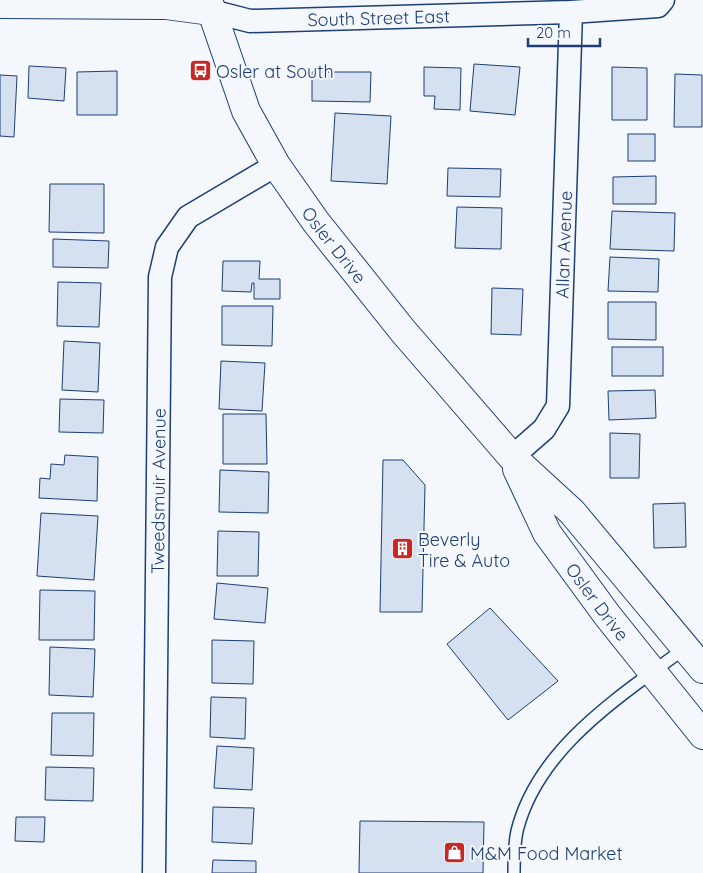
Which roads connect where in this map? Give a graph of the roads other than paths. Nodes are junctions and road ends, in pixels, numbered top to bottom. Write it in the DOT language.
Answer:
graph roads {
  1 [pos="663,0"];
  2 [pos="0,4"];
  3 [pos="209,6"];
  4 [pos="571,12"];
  5 [pos="276,165"];
  6 [pos="512,457"];
  7 [pos="685,648"];
  8 [pos="703,670"];
  9 [pos="652,673"];
  10 [pos="703,735"];
  11 [pos="154,873"];
  12 [pos="514,873"];
  1 -- 4 [label="street, South Street East"];
  2 -- 3 [label="main road"];
  3 -- 4 [label="street, South Street East"];
  3 -- 5 [label="main road, Osler Drive"];
  4 -- 6 [label="street, Allan Avenue"];
  5 -- 6 [label="main road, Osler Drive"];
  5 -- 11 [label="street, Tweedsmuir Avenue"];
  6 -- 7 [label="main road, Osler Drive"];
  6 -- 9 [label="main road, Osler Drive"];
  7 -- 8 [label="main road, Osler Drive"];
  7 -- 9 [label="lane"];
  9 -- 10 [label="main road, Osler Drive"];
  9 -- 12 [label="lane"];
}
